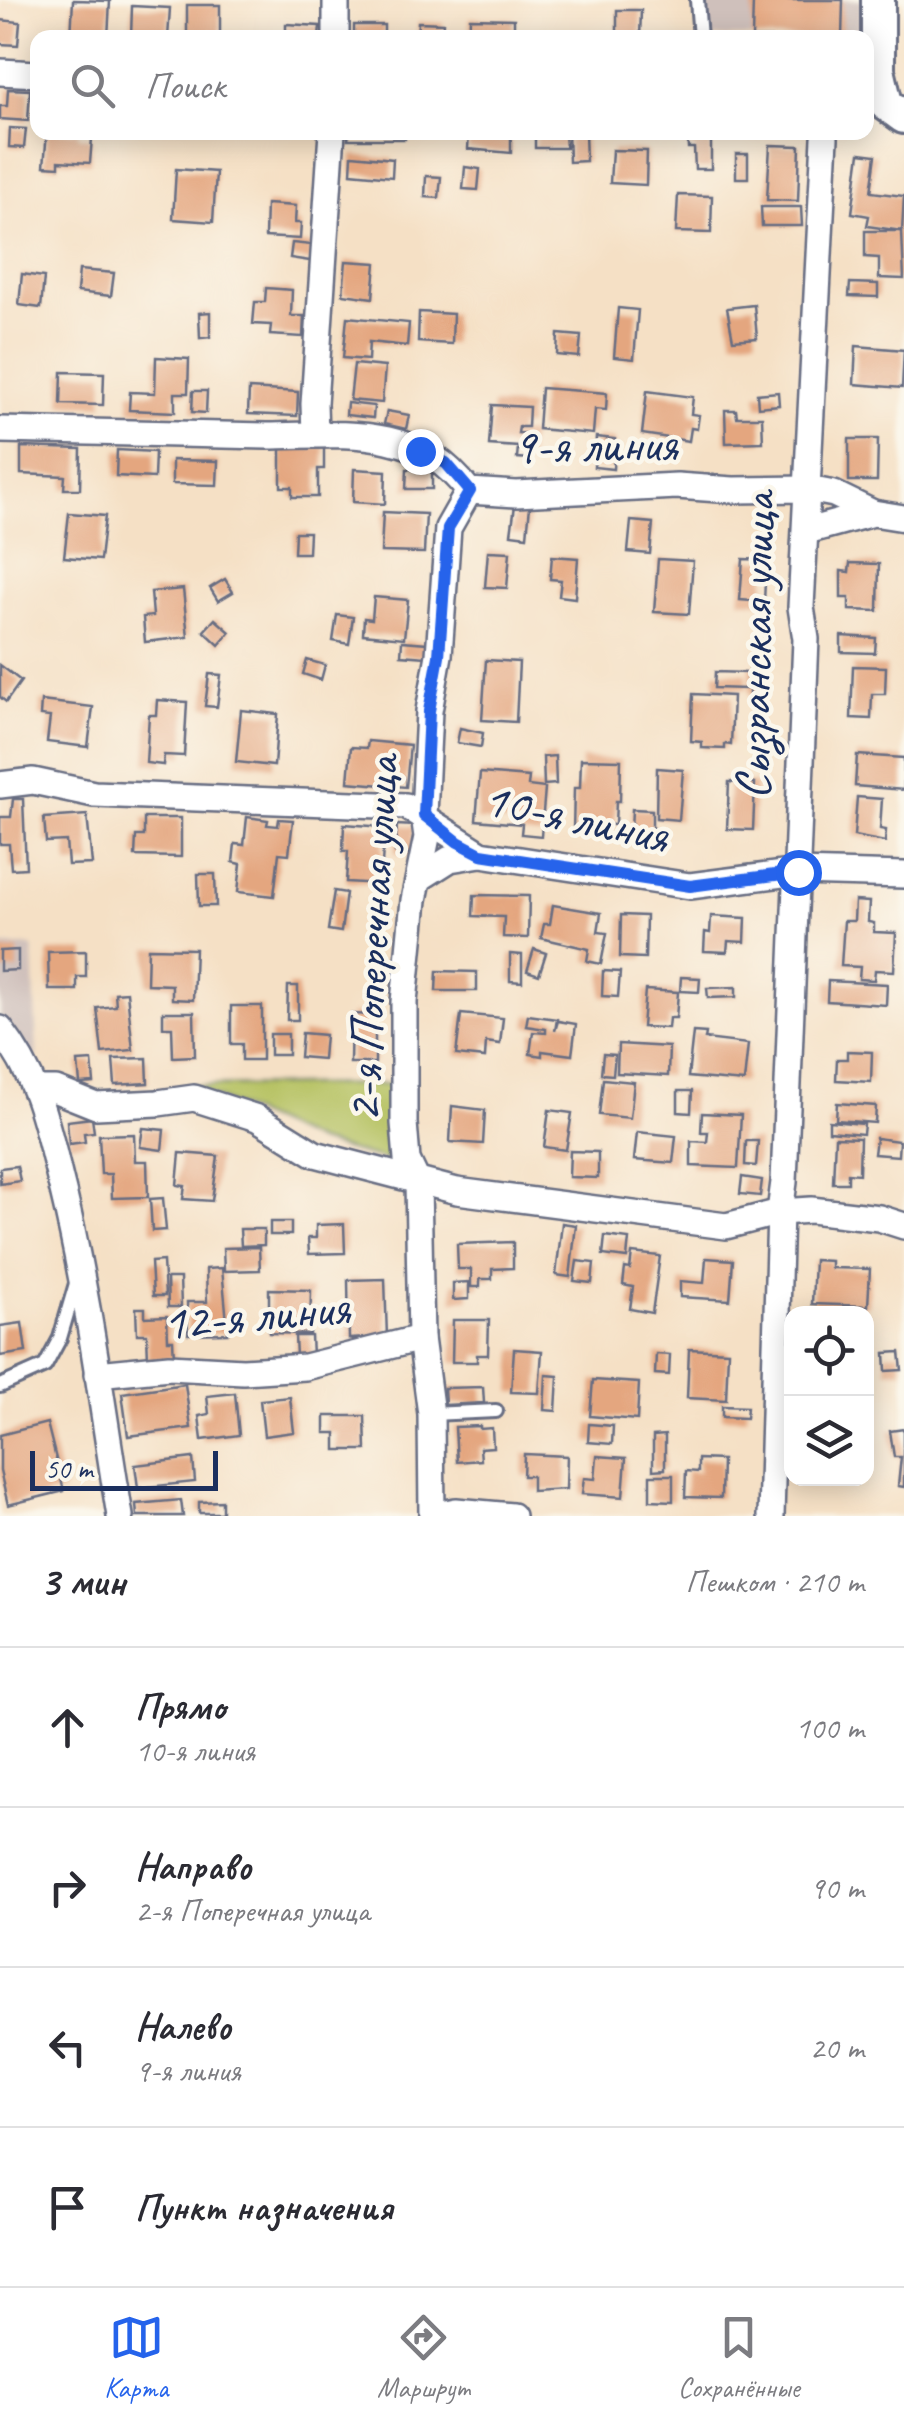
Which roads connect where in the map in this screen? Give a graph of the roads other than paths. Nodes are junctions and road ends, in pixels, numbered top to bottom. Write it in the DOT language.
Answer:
graph roads {
  1 [pos="336,0"];
  2 [pos="697,0"];
  3 [pos="878,0"];
  4 [pos="336,30"];
  5 [pos="699,30"];
  6 [pos="0,72"];
  7 [pos="30,74"];
  8 [pos="886,113"];
  9 [pos="331,140"];
  10 [pos="825,140"];
  11 [pos="0,430"];
  12 [pos="315,434"];
  13 [pos="808,489"];
  14 [pos="470,491"];
  15 [pos="873,513"];
  16 [pos="904,518"];
  17 [pos="807,532"];
  18 [pos="0,785"];
  19 [pos="424,815"];
  20 [pos="481,854"];
  21 [pos="798,872"];
  22 [pos="904,875"];
  23 [pos="420,878"];
  24 [pos="0,1029"];
  25 [pos="38,1090"];
  26 [pos="418,1183"];
  27 [pos="457,1191"];
  28 [pos="780,1212"];
  29 [pos="904,1226"];
  30 [pos="419,1230"];
  31 [pos="84,1277"];
  32 [pos="421,1338"];
  33 [pos="97,1374"];
  34 [pos="0,1386"];
  35 [pos="496,1411"];
  36 [pos="431,1414"];
  37 [pos="120,1516"];
  38 [pos="432,1516"];
  39 [pos="512,1516"];
  40 [pos="772,1516"];
  1 -- 4 [label="street"];
  2 -- 5 [label="lane"];
  3 -- 8 [label="street"];
  6 -- 7 [label="street"];
  9 -- 12 [label="street"];
  10 -- 13 [label="street, Сызранская улица"];
  11 -- 12 [label="street, 9-я линия"];
  12 -- 14 [label="street, 9-я линия"];
  13 -- 14 [label="street, 9-я линия"];
  13 -- 15 [label="street, 9-я линия"];
  13 -- 17 [label="street, Сызранская улица"];
  14 -- 19 [label="street, 2-я Поперечная улица"];
  15 -- 16 [label="street, 9-я линия"];
  15 -- 17 [label="street"];
  17 -- 21 [label="street, Сызранская улица"];
  18 -- 19 [label="street, 10-я линия"];
  19 -- 20 [label="street, 10-я линия"];
  19 -- 23 [label="street, 2-я Поперечная улица"];
  20 -- 21 [label="street, 10-я линия"];
  20 -- 23 [label="street"];
  21 -- 22 [label="street, 10-я линия"];
  21 -- 28 [label="street, Сызранская улица"];
  23 -- 26 [label="street, 2-я Поперечная улица"];
  24 -- 25 [label="street"];
  25 -- 26 [label="street"];
  25 -- 31 [label="street"];
  26 -- 27 [label="street"];
  26 -- 30 [label="street, 2-я Поперечная улица"];
  27 -- 28 [label="street"];
  27 -- 30 [label="street"];
  28 -- 29 [label="street"];
  28 -- 40 [label="street, Сызранская улица"];
  30 -- 32 [label="street, 2-я Поперечная улица"];
  31 -- 33 [label="street"];
  31 -- 34 [label="lane"];
  32 -- 33 [label="street, 12-я линия"];
  32 -- 36 [label="street, 2-я Поперечная улица"];
  33 -- 37 [label="street"];
  35 -- 36 [label="lane"];
  36 -- 38 [label="street, 2-я Поперечная улица"];
  38 -- 39 [label="street"];
}
